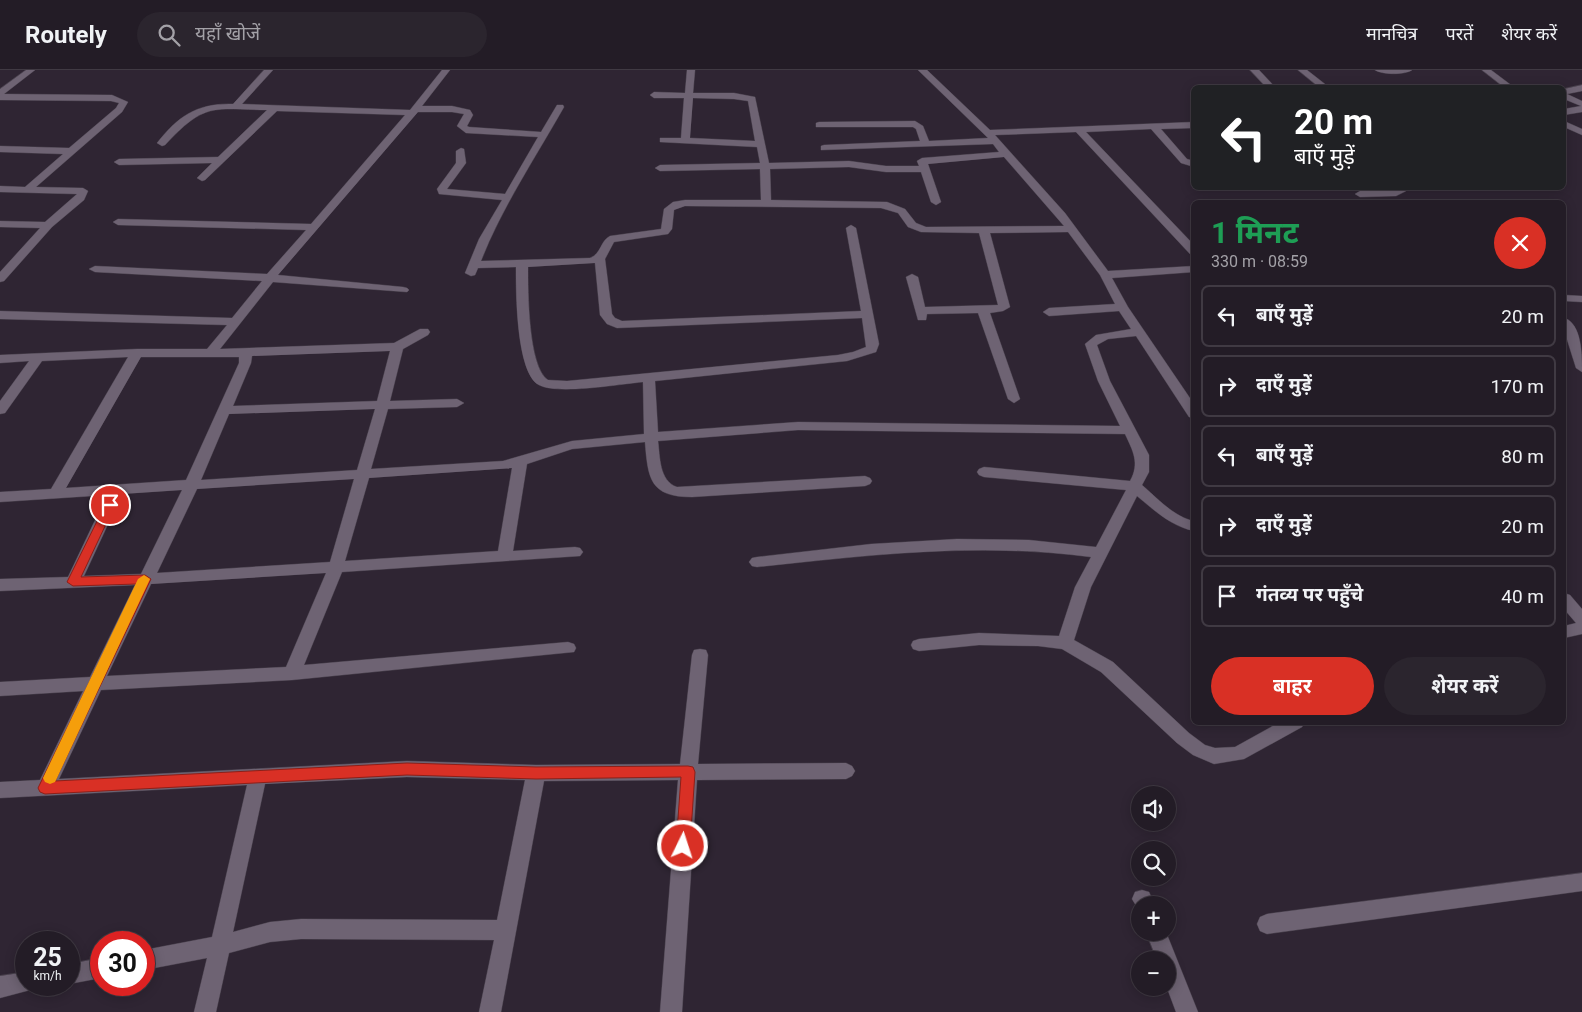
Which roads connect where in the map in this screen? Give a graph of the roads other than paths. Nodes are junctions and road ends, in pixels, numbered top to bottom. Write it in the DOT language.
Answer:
graph roads {
  1 [pos="31,70"];
  2 [pos="270,70"];
  3 [pos="446,70"];
  4 [pos="691,70"];
  5 [pos="922,70"];
  6 [pos="1254,70"];
  7 [pos="1302,70"];
  8 [pos="1379,70"];
  9 [pos="1408,70"];
  10 [pos="1486,70"];
  11 [pos="1269,85"];
  12 [pos="1322,85"];
  13 [pos="1506,85"];
  14 [pos="1582,88"];
  15 [pos="1566,92"];
  16 [pos="0,93"];
  17 [pos="654,95"];
  18 [pos="689,96"];
  19 [pos="0,97"];
  20 [pos="1566,97"];
  21 [pos="1582,104"];
  22 [pos="237,105"];
  23 [pos="276,107"];
  24 [pos="560,107"];
  25 [pos="1582,109"];
  26 [pos="414,111"];
  27 [pos="1566,112"];
  28 [pos="820,125"];
  29 [pos="1191,125"];
  30 [pos="1566,125"];
  31 [pos="1154,127"];
  32 [pos="1078,129"];
  33 [pos="1582,132"];
  34 [pos="545,135"];
  35 [pos="991,137"];
  36 [pos="663,140"];
  37 [pos="685,140"];
  38 [pos="162,143"];
  39 [pos="760,144"];
  40 [pos="922,144"];
  41 [pos="824,148"];
  42 [pos="0,149"];
  43 [pos="72,151"];
  44 [pos="461,151"];
  45 [pos="1005,154"];
  46 [pos="220,160"];
  47 [pos="119,162"];
  48 [pos="1191,163"];
  49 [pos="923,165"];
  50 [pos="765,166"];
  51 [pos="660,168"];
  52 [pos="202,178"];
  53 [pos="0,189"];
  54 [pos="28,189"];
  55 [pos="1401,190"];
  56 [pos="1360,194"];
  57 [pos="508,197"];
  58 [pos="936,202"];
  59 [pos="766,204"];
  60 [pos="118,222"];
  61 [pos="0,224"];
  62 [pos="48,225"];
  63 [pos="314,227"];
  64 [pos="851,228"];
  65 [pos="1071,229"];
  66 [pos="984,230"];
  67 [pos="1191,249"];
  68 [pos="600,258"];
  69 [pos="522,264"];
  70 [pos="95,269"];
  71 [pos="1191,269"];
  72 [pos="1105,275"];
  73 [pos="270,278"];
  74 [pos="912,278"];
  75 [pos="0,279"];
  76 [pos="403,290"];
  77 [pos="1566,298"];
  78 [pos="1582,299"];
  79 [pos="1122,307"];
  80 [pos="983,310"];
  81 [pos="1050,312"];
  82 [pos="867,314"];
  83 [pos="0,315"];
  84 [pos="235,322"];
  85 [pos="1566,325"];
  86 [pos="424,332"];
  87 [pos="1140,332"];
  88 [pos="397,347"];
  89 [pos="137,353"];
  90 [pos="211,353"];
  91 [pos="246,353"];
  92 [pos="39,357"];
  93 [pos="0,359"];
  94 [pos="1582,368"];
  95 [pos="648,378"];
  96 [pos="1014,399"];
  97 [pos="457,403"];
  98 [pos="383,405"];
  99 [pos="1191,409"];
  100 [pos="0,410"];
  101 [pos="224,410"];
  102 [pos="1130,430"];
  103 [pos="652,437"];
  104 [pos="520,462"];
  105 [pos="984,472"];
  106 [pos="363,474"];
  107 [pos="865,481"];
  108 [pos="192,484"];
  109 [pos="1134,486"];
  110 [pos="117,489"];
  111 [pos="56,494"];
  112 [pos="0,497"];
  113 [pos="1191,525"];
  114 [pos="575,552"];
  115 [pos="1100,553"];
  116 [pos="505,556"];
  117 [pos="757,562"];
  118 [pos="336,567"];
  119 [pos="145,579"];
  120 [pos="73,582"];
  121 [pos="0,585"];
  122 [pos="1566,604"];
  123 [pos="1577,630"];
  124 [pos="1065,643"];
  125 [pos="919,645"];
  126 [pos="568,648"];
  127 [pos="700,655"];
  128 [pos="292,674"];
  129 [pos="96,683"];
  130 [pos="0,689"];
  131 [pos="1291,725"];
  132 [pos="846,771"];
  133 [pos="688,772"];
  134 [pos="536,773"];
  135 [pos="258,776"];
  136 [pos="45,788"];
  137 [pos="0,790"];
  138 [pos="1582,882"];
  139 [pos="1267,924"];
  140 [pos="506,930"];
  141 [pos="220,945"];
  142 [pos="155,958"];
  143 [pos="15,984"];
  144 [pos="1176,984"];
  145 [pos="0,987"];
  146 [pos="205,1012"];
  147 [pos="490,1012"];
  148 [pos="671,1012"];
  149 [pos="1187,1012"];
  1 -- 16 [label="street"];
  2 -- 22 [label="street"];
  3 -- 26 [label="street"];
  4 -- 18 [label="street"];
  5 -- 35 [label="street"];
  6 -- 11 [label="street"];
  7 -- 12 [label="street"];
  8 -- 9 [label="street"];
  10 -- 13 [label="street"];
  14 -- 15 [label="street"];
  17 -- 18 [label="street"];
  18 -- 37 [label="street"];
  18 -- 39 [label="street"];
  19 -- 43 [label="street"];
  20 -- 21 [label="street"];
  22 -- 23 [label="street"];
  22 -- 38 [label="street"];
  23 -- 26 [label="street"];
  23 -- 46 [label="street"];
  24 -- 34 [label="street"];
  25 -- 27 [label="street"];
  26 -- 34 [label="street"];
  26 -- 63 [label="street"];
  28 -- 40 [label="street"];
  29 -- 31 [label="street"];
  30 -- 33 [label="street"];
  31 -- 32 [label="street"];
  31 -- 48 [label="street"];
  32 -- 35 [label="street"];
  32 -- 67 [label="street"];
  34 -- 57 [label="street"];
  35 -- 40 [label="street"];
  35 -- 45 [label="street"];
  36 -- 37 [label="street"];
  37 -- 39 [label="street"];
  39 -- 50 [label="street"];
  40 -- 41 [label="street"];
  40 -- 49 [label="street"];
  42 -- 43 [label="street"];
  43 -- 54 [label="street"];
  44 -- 57 [label="street"];
  45 -- 49 [label="street"];
  45 -- 65 [label="street"];
  46 -- 47 [label="street"];
  46 -- 52 [label="street"];
  49 -- 50 [label="street"];
  49 -- 58 [label="street"];
  50 -- 51 [label="street"];
  50 -- 59 [label="street"];
  53 -- 54 [label="street"];
  54 -- 62 [label="street"];
  55 -- 56 [label="street"];
  57 -- 69 [label="street"];
  59 -- 66 [label="street"];
  59 -- 68 [label="street"];
  60 -- 63 [label="street"];
  61 -- 62 [label="street"];
  62 -- 75 [label="street"];
  63 -- 73 [label="street"];
  64 -- 82 [label="street"];
  65 -- 66 [label="street"];
  65 -- 72 [label="street"];
  66 -- 80 [label="street"];
  68 -- 69 [label="street"];
  68 -- 82 [label="street"];
  69 -- 95 [label="street"];
  70 -- 73 [label="street"];
  71 -- 72 [label="street"];
  72 -- 79 [label="street"];
  73 -- 76 [label="street"];
  73 -- 84 [label="street"];
  74 -- 80 [label="street"];
  77 -- 78 [label="street"];
  79 -- 81 [label="street"];
  79 -- 87 [label="street"];
  80 -- 96 [label="street"];
  82 -- 95 [label="street"];
  83 -- 84 [label="street"];
  84 -- 90 [label="street"];
  85 -- 94 [label="street"];
  86 -- 88 [label="street"];
  87 -- 99 [label="street"];
  87 -- 102 [label="street"];
  88 -- 91 [label="street"];
  88 -- 98 [label="street"];
  89 -- 90 [label="street"];
  89 -- 92 [label="street"];
  89 -- 111 [label="street"];
  90 -- 91 [label="street"];
  91 -- 101 [label="street"];
  92 -- 93 [label="street"];
  92 -- 100 [label="street"];
  95 -- 103 [label="street"];
  97 -- 98 [label="street"];
  98 -- 101 [label="street"];
  98 -- 106 [label="street"];
  101 -- 108 [label="street"];
  102 -- 103 [label="street"];
  102 -- 109 [label="street"];
  103 -- 104 [label="street"];
  103 -- 107 [label="street"];
  104 -- 106 [label="street"];
  104 -- 116 [label="street"];
  105 -- 109 [label="street"];
  106 -- 108 [label="street"];
  106 -- 118 [label="street"];
  108 -- 110 [label="street"];
  108 -- 119 [label="street"];
  109 -- 113 [label="street"];
  109 -- 115 [label="street"];
  110 -- 111 [label="street"];
  110 -- 120 [label="street"];
  111 -- 112 [label="street"];
  114 -- 116 [label="street"];
  115 -- 117 [label="street"];
  115 -- 124 [label="street"];
  116 -- 118 [label="street"];
  118 -- 119 [label="street"];
  118 -- 128 [label="street"];
  119 -- 120 [label="street"];
  119 -- 129 [label="street"];
  120 -- 121 [label="street"];
  122 -- 123 [label="street"];
  124 -- 125 [label="street"];
  124 -- 131 [label="street"];
  126 -- 128 [label="street"];
  127 -- 133 [label="street"];
  128 -- 129 [label="street"];
  129 -- 130 [label="street"];
  129 -- 136 [label="street"];
  132 -- 133 [label="street"];
  133 -- 134 [label="street"];
  133 -- 148 [label="street"];
  134 -- 135 [label="street"];
  134 -- 140 [label="street"];
  135 -- 136 [label="street"];
  135 -- 141 [label="street"];
  136 -- 137 [label="street"];
  138 -- 139 [label="street"];
  140 -- 141 [label="street"];
  140 -- 147 [label="street"];
  141 -- 142 [label="street"];
  141 -- 146 [label="street"];
  143 -- 145 [label="street"];
  144 -- 149 [label="street"];
}
